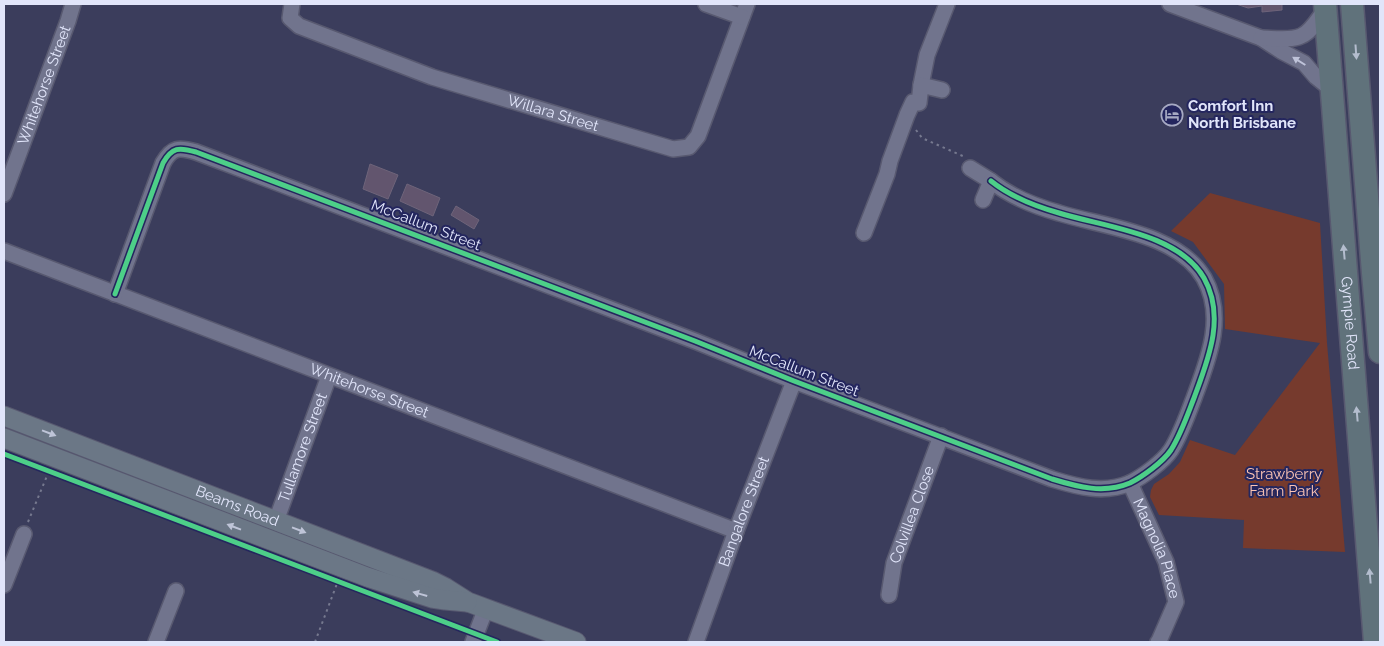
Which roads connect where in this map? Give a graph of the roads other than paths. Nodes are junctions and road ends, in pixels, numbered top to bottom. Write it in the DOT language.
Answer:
graph roads {
  1 [pos="73,4"];
  2 [pos="292,4"];
  3 [pos="706,4"];
  4 [pos="947,4"];
  5 [pos="1170,4"];
  6 [pos="1352,4"];
  7 [pos="1325,7"];
  8 [pos="744,10"];
  9 [pos="1261,38"];
  10 [pos="921,85"];
  11 [pos="1331,89"];
  12 [pos="942,90"];
  13 [pos="970,168"];
  14 [pos="991,181"];
  15 [pos="4,194"];
  16 [pos="983,200"];
  17 [pos="1375,226"];
  18 [pos="864,233"];
  19 [pos="4,251"];
  20 [pos="1377,269"];
  21 [pos="116,294"];
  22 [pos="1380,352"];
  23 [pos="329,376"];
  24 [pos="794,381"];
  25 [pos="4,416"];
  26 [pos="941,436"];
  27 [pos="4,438"];
  28 [pos="1130,483"];
  29 [pos="276,521"];
  30 [pos="736,531"];
  31 [pos="24,534"];
  32 [pos="4,585"];
  33 [pos="176,591"];
  34 [pos="889,595"];
  35 [pos="468,602"];
  36 [pos="486,608"];
  37 [pos="156,642"];
  38 [pos="473,642"];
  39 [pos="576,642"];
  40 [pos="696,642"];
  41 [pos="1158,642"];
  42 [pos="1376,642"];
  1 -- 15 [label="street, Whitehorse Street"];
  2 -- 8 [label="street, Willara Street"];
  3 -- 8 [label="street"];
  4 -- 10 [label="street"];
  5 -- 9 [label="street"];
  6 -- 17 [label="highway, Gympie Road, one-way"];
  7 -- 9 [label="street"];
  7 -- 11 [label="highway, Gympie Road"];
  11 -- 9 [label="street, one-way"];
  10 -- 12 [label="street"];
  10 -- 18 [label="street"];
  42 -- 11 [label="highway, Gympie Road, one-way"];
  13 -- 14 [label="street, McCallum Street"];
  14 -- 16 [label="street"];
  14 -- 28 [label="street, McCallum Street"];
  17 -- 20 [label="highway, Gympie Road"];
  19 -- 21 [label="street, Whitehorse Street"];
  20 -- 22 [label="highway, Gympie Road"];
  21 -- 23 [label="street, Whitehorse Street"];
  21 -- 24 [label="street, McCallum Street"];
  23 -- 29 [label="street, Tullamore Street"];
  23 -- 30 [label="street, Whitehorse Street"];
  24 -- 26 [label="street, McCallum Street"];
  24 -- 30 [label="street, Bangalore Street"];
  25 -- 29 [label="main road, Beams Road, one-way"];
  26 -- 28 [label="street, McCallum Street"];
  26 -- 34 [label="street, Colvillea Close"];
  35 -- 27 [label="main road, Beams Road, one-way"];
  28 -- 41 [label="street, Magnolia Place"];
  29 -- 35 [label="main road, Beams Road, one-way"];
  30 -- 40 [label="street, Bangalore Street"];
  31 -- 32 [label="street"];
  33 -- 37 [label="street"];
  35 -- 36 [label="main road, Beams Road"];
  36 -- 38 [label="street"];
  36 -- 39 [label="main road, Beams Road"];
}
